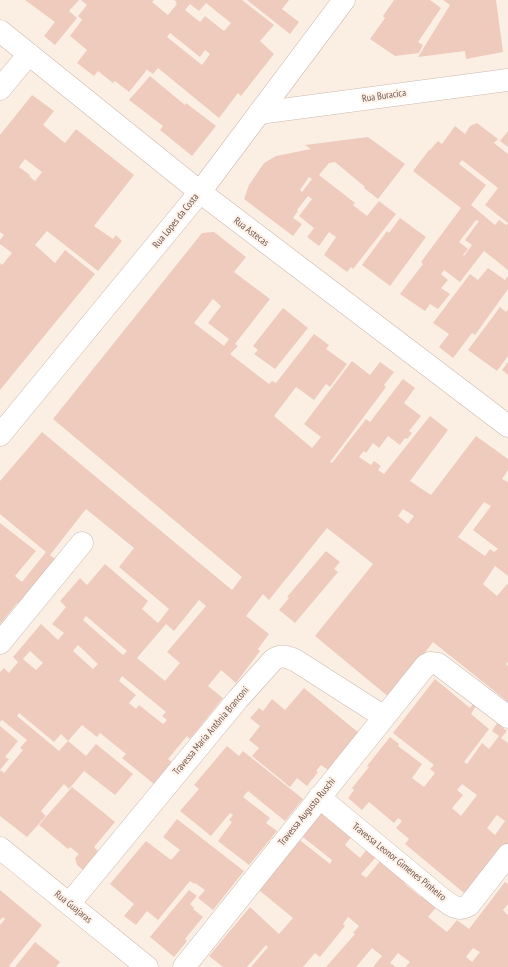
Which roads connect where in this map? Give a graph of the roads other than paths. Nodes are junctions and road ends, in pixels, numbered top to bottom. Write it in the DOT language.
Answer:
graph roads {
  1 [pos="344,0"];
  2 [pos="0,31"];
  3 [pos="29,54"];
  4 [pos="508,80"];
  5 [pos="0,89"];
  6 [pos="259,113"];
  7 [pos="200,192"];
  8 [pos="508,426"];
  9 [pos="0,435"];
  10 [pos="82,543"];
  11 [pos="0,643"];
  12 [pos="384,717"];
  13 [pos="508,717"];
  14 [pos="319,797"];
  15 [pos="0,848"];
  16 [pos="508,855"];
  17 [pos="69,904"];
  18 [pos="147,967"];
  19 [pos="184,967"];
  1 -- 6 [label="street, Rua Lopes da Costa"];
  2 -- 3 [label="street, Rua Astecas"];
  3 -- 5 [label="street"];
  3 -- 7 [label="street, Rua Astecas"];
  4 -- 6 [label="street, Rua Buracica"];
  6 -- 7 [label="street, Rua Lopes da Costa"];
  7 -- 8 [label="street, Rua Astecas"];
  7 -- 9 [label="street, Rua Lopes da Costa"];
  10 -- 11 [label="street"];
  12 -- 13 [label="street, Travessa Augusto Ruschi"];
  12 -- 14 [label="street, Travessa Augusto Ruschi"];
  12 -- 17 [label="street, Travessa Maria Antônia Branconi"];
  14 -- 16 [label="street, Travessa Leonor Gimenes Pinheiro"];
  14 -- 19 [label="street, Travessa Augusto Ruschi"];
  15 -- 17 [label="street, Rua Guajaras"];
  17 -- 18 [label="street, Rua Guajaras"];
}
